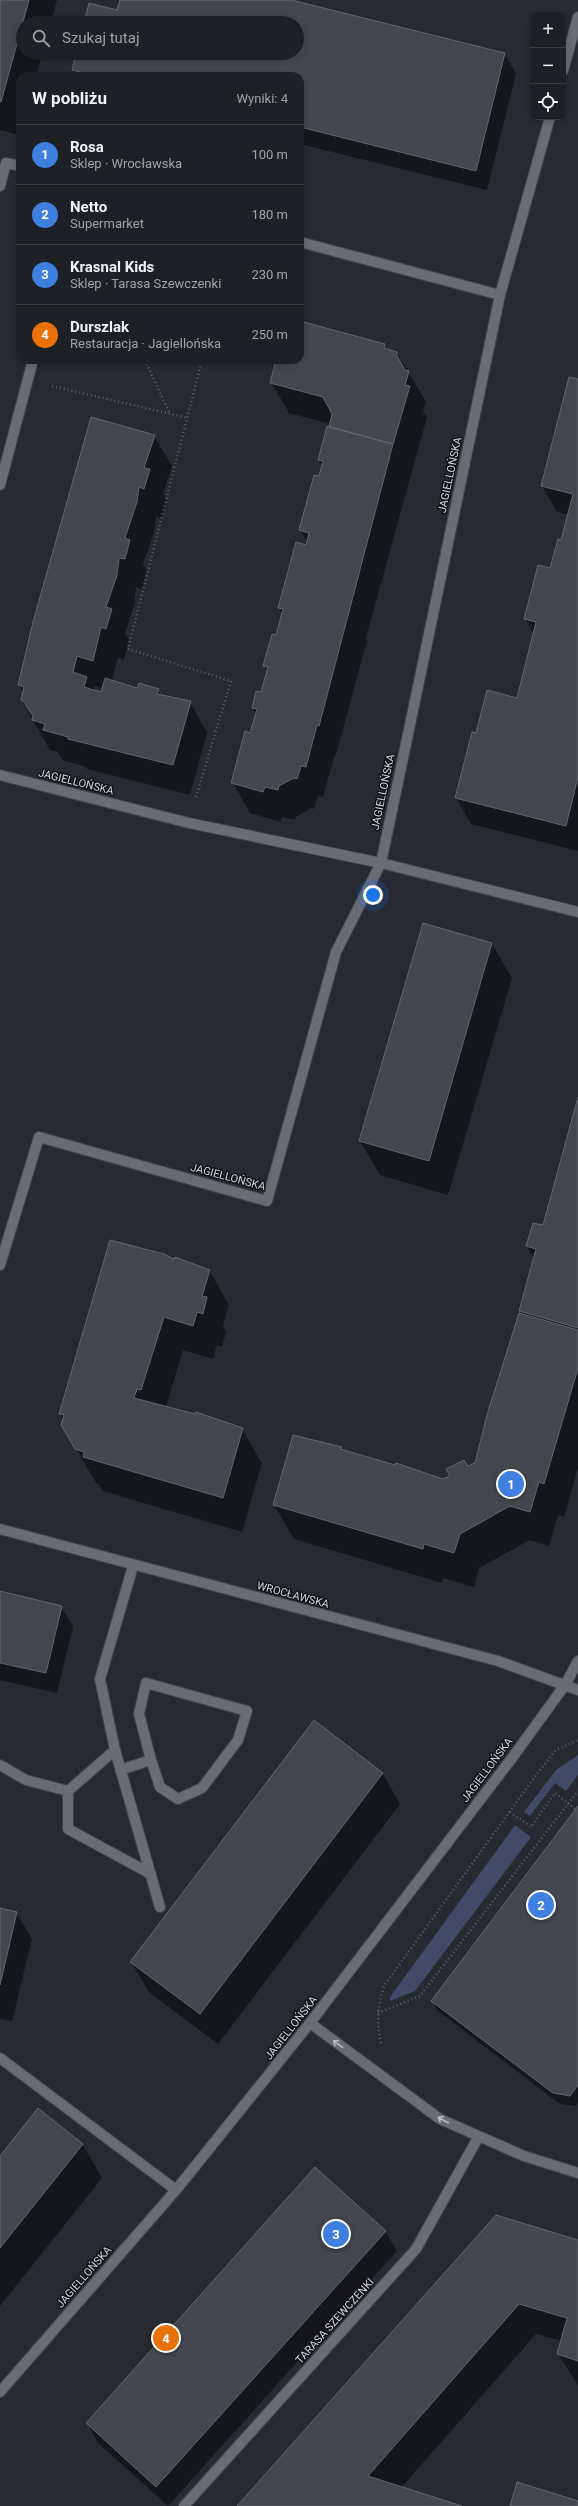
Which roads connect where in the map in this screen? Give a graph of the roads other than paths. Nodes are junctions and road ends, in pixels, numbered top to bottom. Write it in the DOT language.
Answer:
graph roads {
  1 [pos="578,17"];
  2 [pos="566,60"];
  3 [pos="549,120"];
  4 [pos="3,162"];
  5 [pos="16,165"];
  6 [pos="0,186"];
  7 [pos="304,243"];
  8 [pos="500,295"];
  9 [pos="32,364"];
  10 [pos="0,485"];
  11 [pos="0,775"];
  12 [pos="381,863"];
  13 [pos="578,912"];
  14 [pos="0,1265"];
  15 [pos="0,1529"];
  16 [pos="133,1566"];
  17 [pos="578,1661"];
  18 [pos="565,1685"];
  19 [pos="578,1690"];
  20 [pos="115,1750"];
  21 [pos="151,1760"];
  22 [pos="0,1765"];
  23 [pos="120,1770"];
  24 [pos="68,1791"];
  25 [pos="151,1874"];
  26 [pos="160,1906"];
  27 [pos="310,2024"];
  28 [pos="0,2058"];
  29 [pos="479,2136"];
  30 [pos="578,2173"];
  31 [pos="176,2190"];
  32 [pos="0,2392"];
  33 [pos="184,2506"];
  1 -- 2 [label="street"];
  3 -- 8 [label="street, JAGIELLOŃSKA"];
  4 -- 5 [label="street"];
  4 -- 6 [label="street"];
  7 -- 8 [label="street"];
  8 -- 12 [label="street, JAGIELLOŃSKA"];
  9 -- 10 [label="street"];
  11 -- 12 [label="street, JAGIELLOŃSKA"];
  12 -- 13 [label="street, JAGIELLOŃSKA"];
  12 -- 14 [label="street, JAGIELLOŃSKA"];
  15 -- 16 [label="street, WROCŁAWSKA"];
  16 -- 18 [label="street, WROCŁAWSKA"];
  16 -- 20 [label="street"];
  17 -- 18 [label="street, JAGIELLOŃSKA"];
  18 -- 19 [label="street, WROCŁAWSKA"];
  18 -- 27 [label="street, JAGIELLOŃSKA"];
  20 -- 23 [label="street"];
  20 -- 24 [label="street"];
  21 -- 21 [label="street"];
  21 -- 23 [label="street"];
  22 -- 24 [label="street"];
  23 -- 25 [label="street"];
  24 -- 25 [label="street"];
  25 -- 26 [label="street"];
  29 -- 27 [label="street, one-way"];
  27 -- 31 [label="street, JAGIELLOŃSKA"];
  28 -- 31 [label="street"];
  29 -- 30 [label="street"];
  29 -- 33 [label="street, TARASA SZEWCZENKI"];
  31 -- 32 [label="street, JAGIELLOŃSKA"];
}
